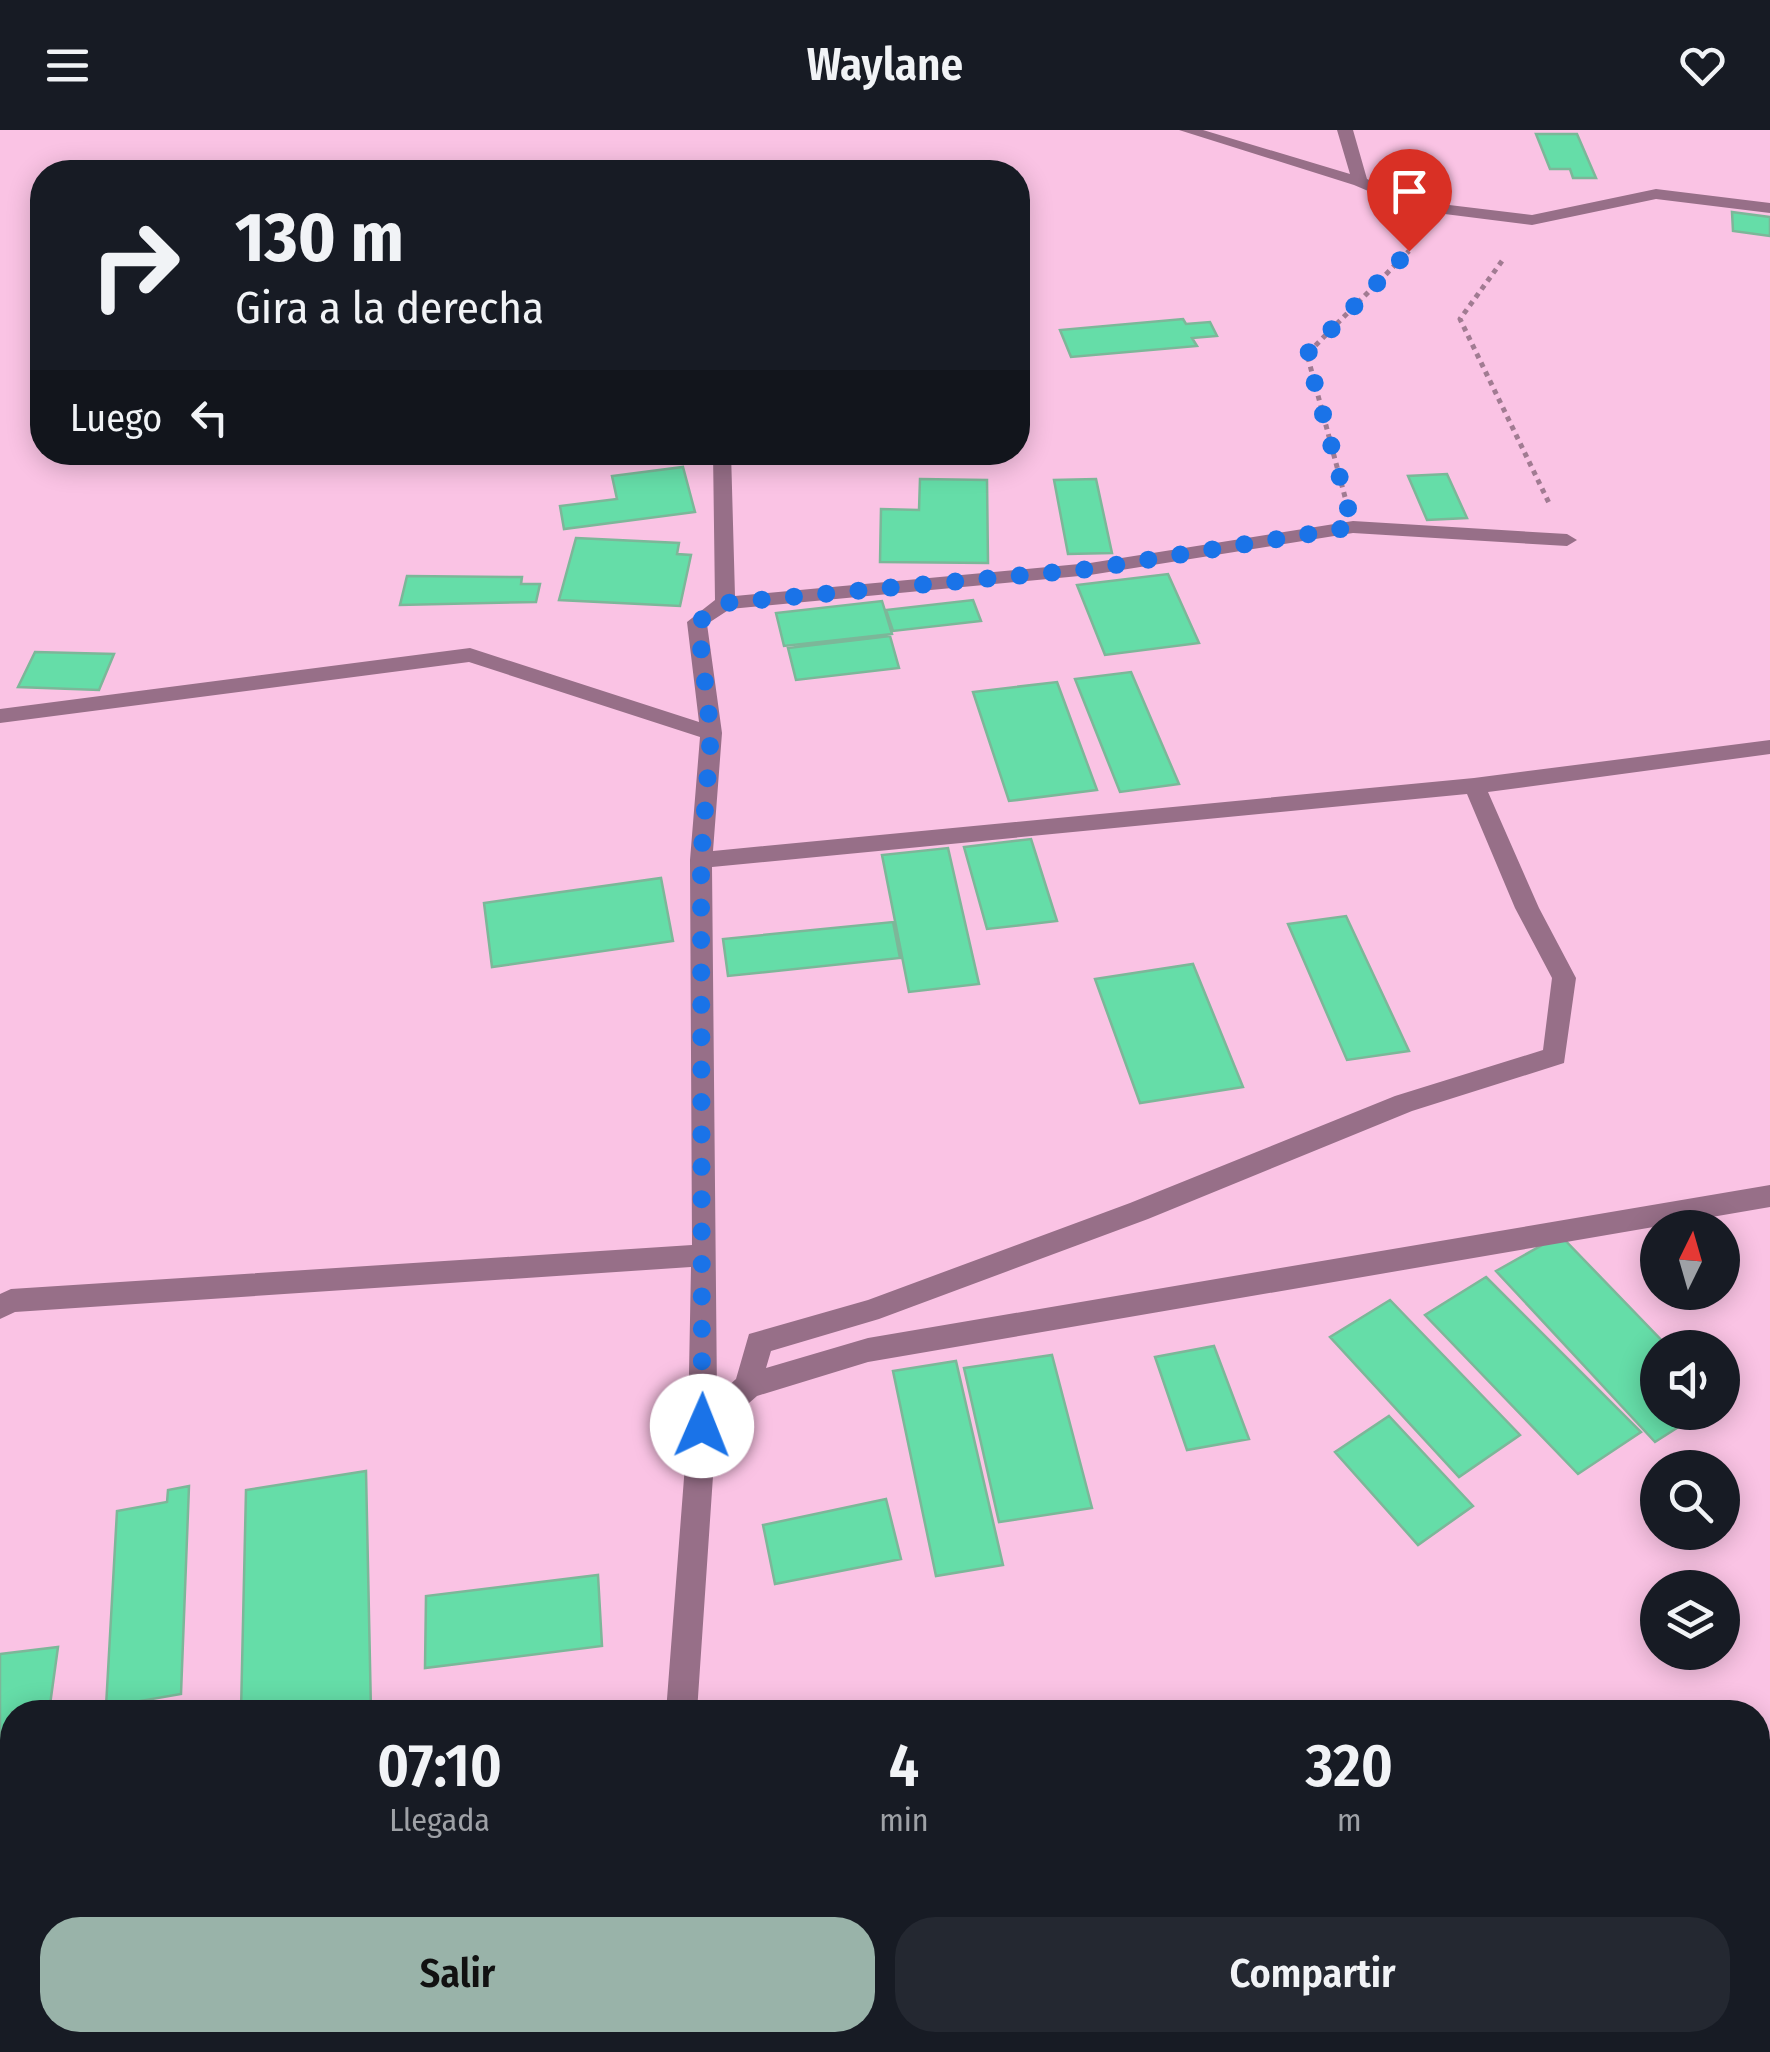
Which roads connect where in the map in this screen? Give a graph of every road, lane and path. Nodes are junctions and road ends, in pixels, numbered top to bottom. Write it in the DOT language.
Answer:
graph roads {
  1 [pos="1187,130"];
  2 [pos="1345,130"];
  3 [pos="1360,182"];
  4 [pos="1770,208"];
  5 [pos="1409,251"];
  6 [pos="1502,261"];
  7 [pos="722,465"];
  8 [pos="1353,527"];
  9 [pos="1567,540"];
  10 [pos="726,603"];
  11 [pos="0,716"];
  12 [pos="711,734"];
  13 [pos="1770,747"];
  14 [pos="1474,786"];
  15 [pos="701,860"];
  16 [pos="1770,1196"];
  17 [pos="705,1255"];
  18 [pos="0,1307"];
  19 [pos="748,1386"];
  20 [pos="702,1426"];
  21 [pos="683,1700"];
  1 -- 3 [label="street"];
  2 -- 3 [label="street"];
  3 -- 4 [label="street"];
  5 -- 8 [label="path"];
  6 -- 9 [label="path"];
  7 -- 10 [label="street"];
  8 -- 9 [label="street"];
  8 -- 10 [label="street"];
  10 -- 12 [label="street"];
  11 -- 12 [label="street"];
  12 -- 15 [label="street"];
  13 -- 14 [label="street"];
  14 -- 15 [label="street"];
  14 -- 19 [label="street"];
  15 -- 17 [label="street"];
  16 -- 19 [label="street"];
  17 -- 18 [label="street"];
  17 -- 20 [label="street"];
  19 -- 20 [label="street"];
  20 -- 21 [label="street"];
}
